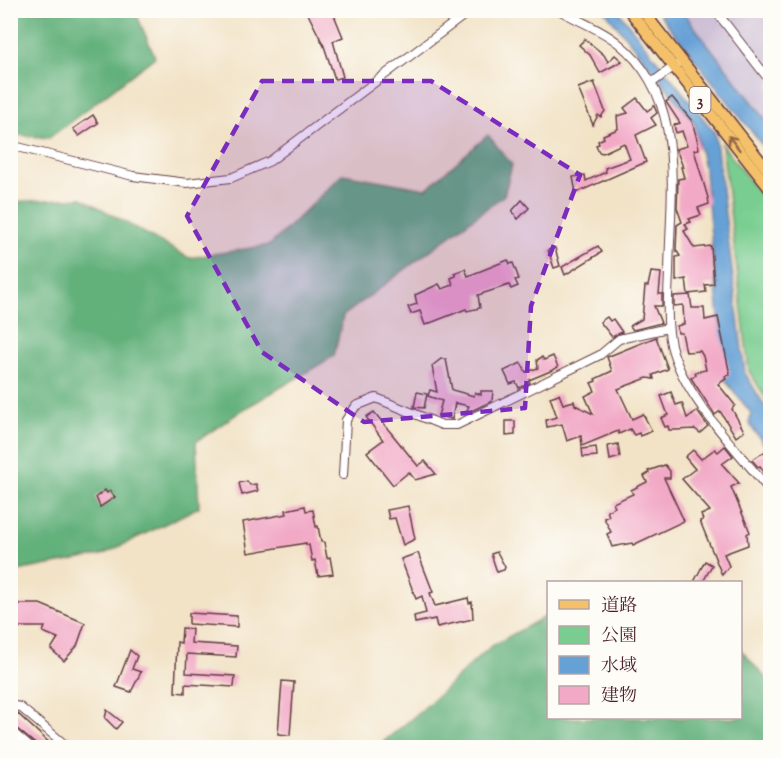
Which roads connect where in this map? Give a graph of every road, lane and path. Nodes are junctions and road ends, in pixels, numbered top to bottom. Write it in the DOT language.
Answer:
graph roads {
  1 [pos="471,10"];
  2 [pos="558,10"];
  3 [pos="629,10"];
  4 [pos="642,10"];
  5 [pos="715,10"];
  6 [pos="675,66"];
  7 [pos="655,81"];
  8 [pos="771,81"];
  9 [pos="10,145"];
  10 [pos="771,173"];
  11 [pos="771,189"];
  12 [pos="668,328"];
  13 [pos="343,475"];
  14 [pos="771,491"];
  15 [pos="10,705"];
  16 [pos="10,730"];
  17 [pos="31,747"];
  18 [pos="69,747"];
  1 -- 9 [label="street"];
  2 -- 7 [label="street"];
  3 -- 6 [label="main road, 3"];
  4 -- 6 [label="main road, 3"];
  5 -- 8 [label="street"];
  6 -- 7 [label="street"];
  6 -- 10 [label="main road, 3"];
  11 -- 6 [label="main road, 3, one-way"];
  7 -- 12 [label="street"];
  12 -- 13 [label="street"];
  12 -- 14 [label="street"];
  15 -- 18 [label="street"];
  16 -- 17 [label="street"];
}
